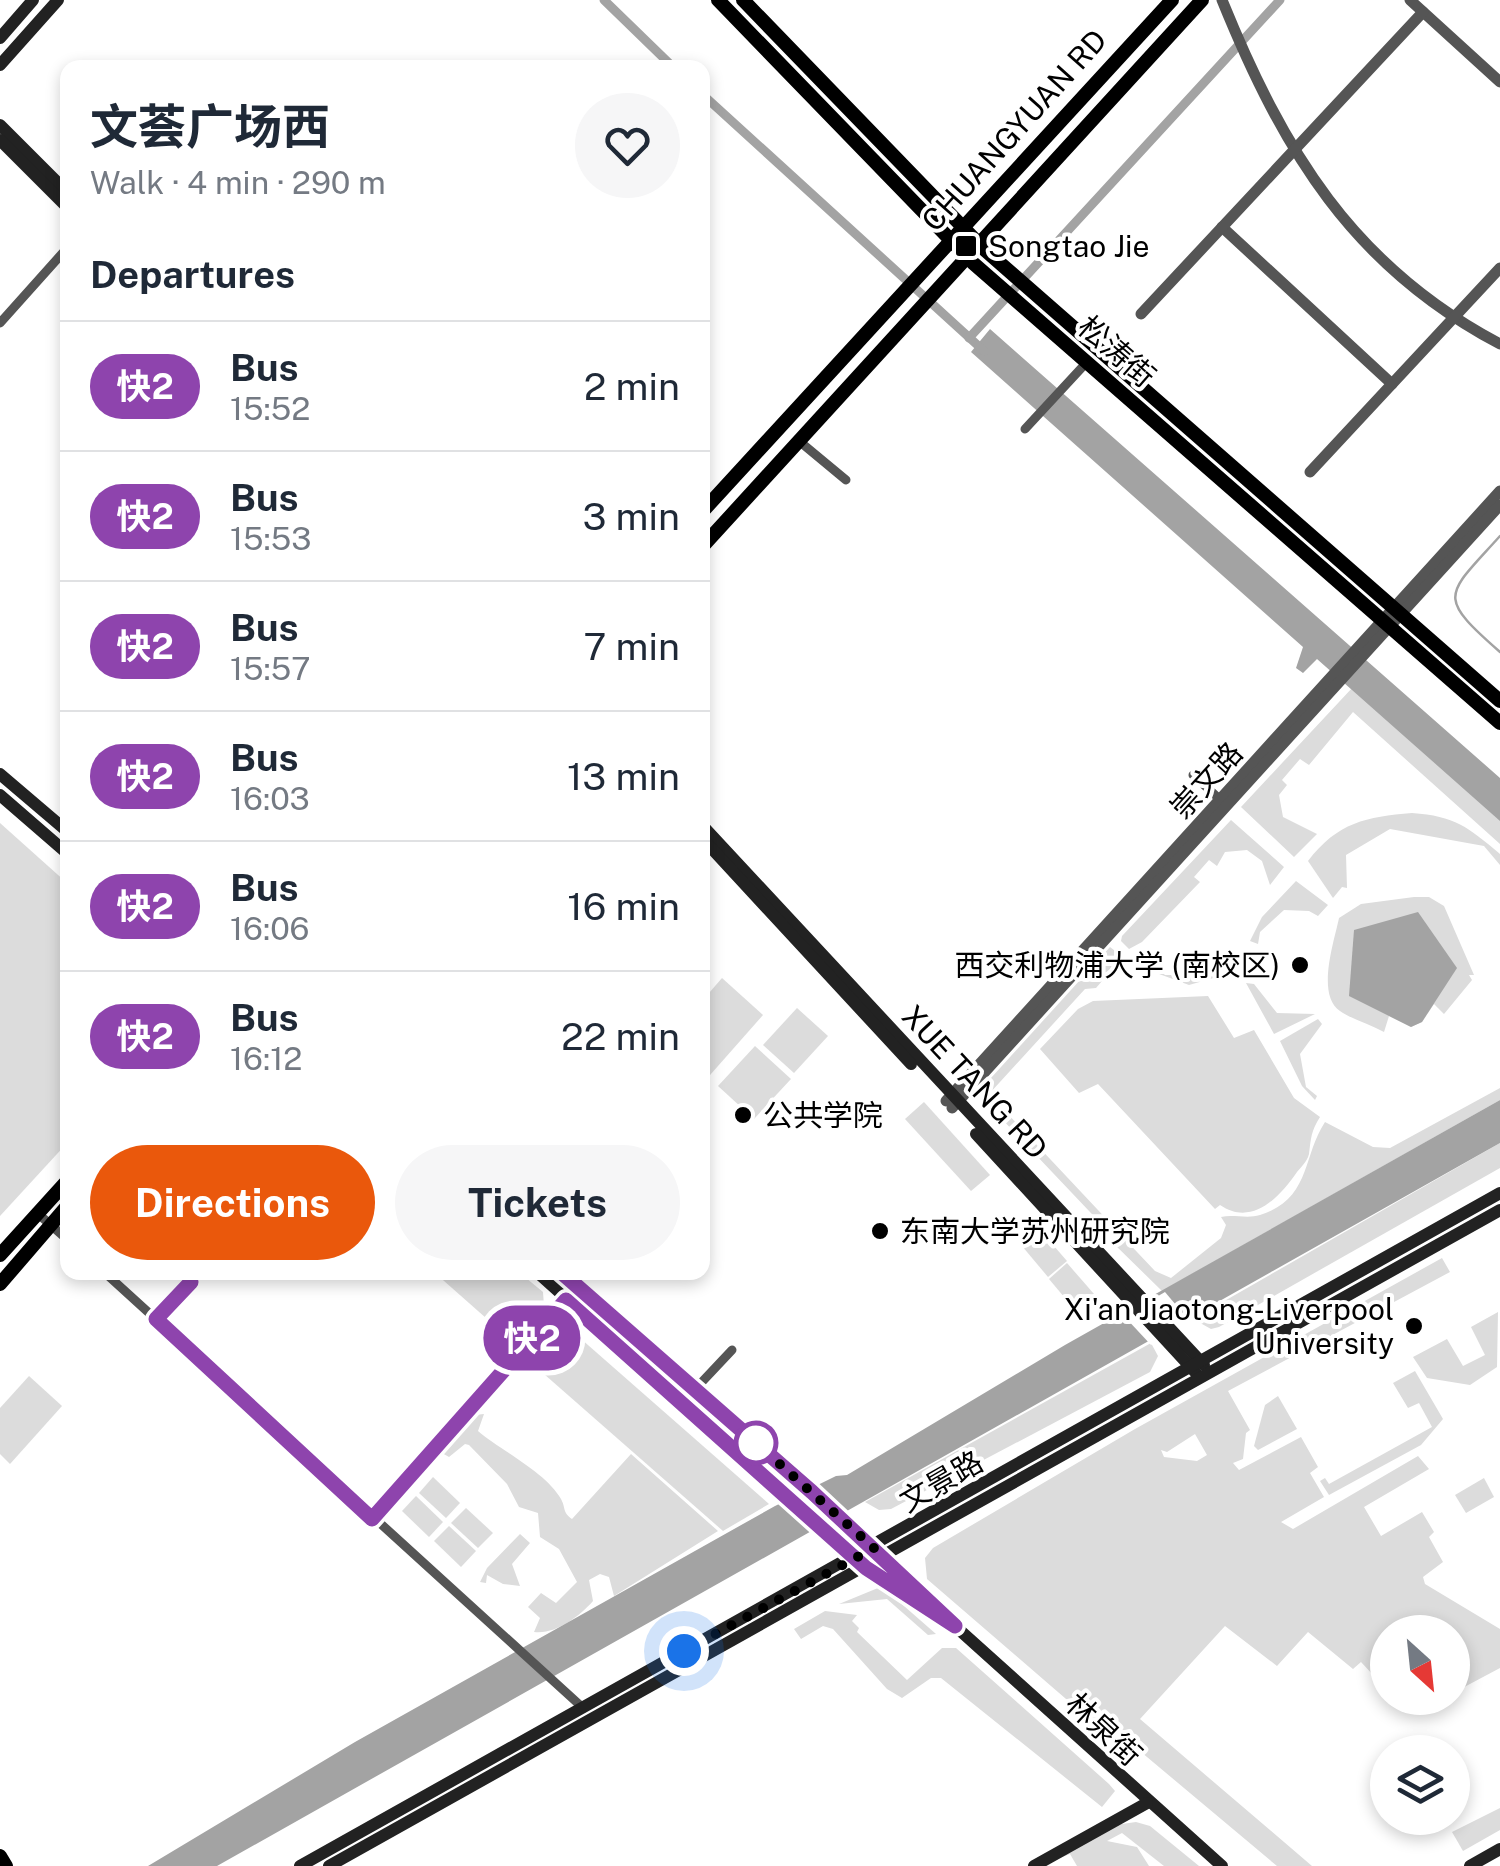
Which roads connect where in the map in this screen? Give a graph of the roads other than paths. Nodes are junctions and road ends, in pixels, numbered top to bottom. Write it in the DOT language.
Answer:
graph roads {
  1 [pos="33,0"];
  2 [pos="58,0"];
  3 [pos="718,0"];
  4 [pos="743,0"];
  5 [pos="1172,0"];
  6 [pos="1202,0"];
  7 [pos="1222,0"];
  8 [pos="1410,0"];
  9 [pos="1423,12"];
  10 [pos="0,38"];
  11 [pos="0,65"];
  12 [pos="1500,82"];
  13 [pos="0,124"];
  14 [pos="0,140"];
  15 [pos="1292,151"];
  16 [pos="60,186"];
  17 [pos="60,200"];
  18 [pos="963,226"];
  19 [pos="1222,227"];
  20 [pos="951,239"];
  21 [pos="979,243"];
  22 [pos="60,256"];
  23 [pos="967,256"];
  24 [pos="1500,268"];
  25 [pos="1141,314"];
  26 [pos="1454,315"];
  27 [pos="0,323"];
  28 [pos="1500,344"];
  29 [pos="1087,362"];
  30 [pos="1392,384"];
  31 [pos="1025,430"];
  32 [pos="799,441"];
  33 [pos="1310,472"];
  34 [pos="846,480"];
  35 [pos="1500,491"];
  36 [pos="710,503"];
  37 [pos="1500,504"];
  38 [pos="710,538"];
  39 [pos="1399,611"];
  40 [pos="1387,623"];
  41 [pos="1500,702"];
  42 [pos="1500,723"];
  43 [pos="0,774"];
  44 [pos="1194,777"];
  45 [pos="0,795"];
  46 [pos="1220,800"];
  47 [pos="60,825"];
  48 [pos="710,834"];
  49 [pos="710,846"];
  50 [pos="60,847"];
  51 [pos="952,1101"];
  52 [pos="60,1188"];
  53 [pos="1500,1193"];
  54 [pos="1500,1210"];
  55 [pos="36,1212"];
  56 [pos="60,1213"];
  57 [pos="49,1223"];
  58 [pos="60,1233"];
  59 [pos="0,1256"];
  60 [pos="113,1280"];
  61 [pos="193,1280"];
  62 [pos="545,1280"];
  63 [pos="570,1280"];
  64 [pos="0,1284"];
  65 [pos="578,1288"];
  66 [pos="566,1300"];
  67 [pos="156,1319"];
  68 [pos="732,1350"];
  69 [pos="1196,1364"];
  70 [pos="1206,1375"];
  71 [pos="694,1389"];
  72 [pos="684,1401"];
  73 [pos="372,1519"];
  74 [pos="879,1553"];
  75 [pos="860,1563"];
  76 [pos="955,1626"];
  77 [pos="582,1707"];
  78 [pos="1147,1803"];
  79 [pos="1500,1849"];
  80 [pos="0,1856"];
  81 [pos="6,1866"];
  82 [pos="300,1866"];
  83 [pos="329,1866"];
  84 [pos="1034,1866"];
  85 [pos="1222,1866"];
  86 [pos="1470,1866"];
  1 -- 10 [label="main road"];
  2 -- 11 [label="main road"];
  3 -- 20 [label="main road, 松涛街"];
  4 -- 18 [label="main road, 松涛街"];
  5 -- 18 [label="main road, CHUANGYUAN RD"];
  6 -- 21 [label="main road, CHUANGYUAN RD"];
  7 -- 15 [label="street"];
  8 -- 9 [label="street"];
  9 -- 12 [label="street"];
  9 -- 15 [label="street"];
  13 -- 16 [label="main road"];
  14 -- 17 [label="main road"];
  15 -- 19 [label="street"];
  15 -- 26 [label="street"];
  18 -- 20 [label="main road, CHUANGYUAN RD"];
  18 -- 21 [label="main road, 松涛街"];
  19 -- 25 [label="street"];
  19 -- 30 [label="street"];
  20 -- 23 [label="main road, 松涛街"];
  20 -- 36 [label="main road, CHUANGYUAN RD"];
  21 -- 23 [label="main road, CHUANGYUAN RD"];
  21 -- 39 [label="main road, 松涛街"];
  22 -- 27 [label="street"];
  23 -- 29 [label="main road, 松涛街"];
  23 -- 32 [label="main road, CHUANGYUAN RD"];
  24 -- 26 [label="street"];
  26 -- 28 [label="street"];
  26 -- 30 [label="street"];
  29 -- 31 [label="street"];
  29 -- 40 [label="main road, 松涛街"];
  30 -- 33 [label="street"];
  32 -- 34 [label="street"];
  32 -- 38 [label="main road, CHUANGYUAN RD"];
  35 -- 39 [label="street, 崇文路"];
  37 -- 39 [label="street, 崇文路"];
  39 -- 40 [label="street, 崇文路"];
  39 -- 41 [label="main road, 松涛街"];
  40 -- 42 [label="main road, 松涛街"];
  40 -- 46 [label="street, 崇文路"];
  43 -- 47 [label="main road"];
  44 -- 46 [label="street"];
  45 -- 50 [label="main road"];
  46 -- 51 [label="street, 崇文路"];
  48 -- 51 [label="main road, XUE TANG RD"];
  49 -- 51 [label="main road, XUE TANG RD"];
  51 -- 69 [label="main road, XUE TANG RD"];
  52 -- 55 [label="main road"];
  53 -- 69 [label="main road, 文景路"];
  54 -- 70 [label="main road, 文景路"];
  55 -- 57 [label="street"];
  55 -- 59 [label="main road"];
  56 -- 57 [label="main road"];
  57 -- 58 [label="street"];
  57 -- 64 [label="main road"];
  60 -- 67 [label="street"];
  61 -- 67 [label="street"];
  62 -- 66 [label="main road, 林泉街"];
  63 -- 65 [label="main road, 林泉街"];
  65 -- 66 [label="street"];
  65 -- 71 [label="main road, 林泉街"];
  66 -- 72 [label="main road, 林泉街"];
  66 -- 73 [label="street"];
  67 -- 73 [label="street"];
  68 -- 71 [label="street"];
  69 -- 70 [label="main road, XUE TANG RD"];
  69 -- 74 [label="main road, 文景路"];
  70 -- 74 [label="main road, 文景路"];
  71 -- 72 [label="street"];
  71 -- 74 [label="main road, 林泉街"];
  72 -- 75 [label="main road, 林泉街"];
  73 -- 77 [label="street"];
  74 -- 75 [label="main road, 文景路"];
  74 -- 76 [label="street, 林泉街"];
  75 -- 76 [label="street, 林泉街"];
  75 -- 77 [label="main road, 文景路"];
  75 -- 83 [label="main road, 文景路"];
  76 -- 78 [label="main road, 林泉街"];
  77 -- 82 [label="main road, 文景路"];
  78 -- 84 [label="main road"];
  78 -- 85 [label="main road, 林泉街"];
  79 -- 86 [label="main road"];
  80 -- 81 [label="main road"];
}
